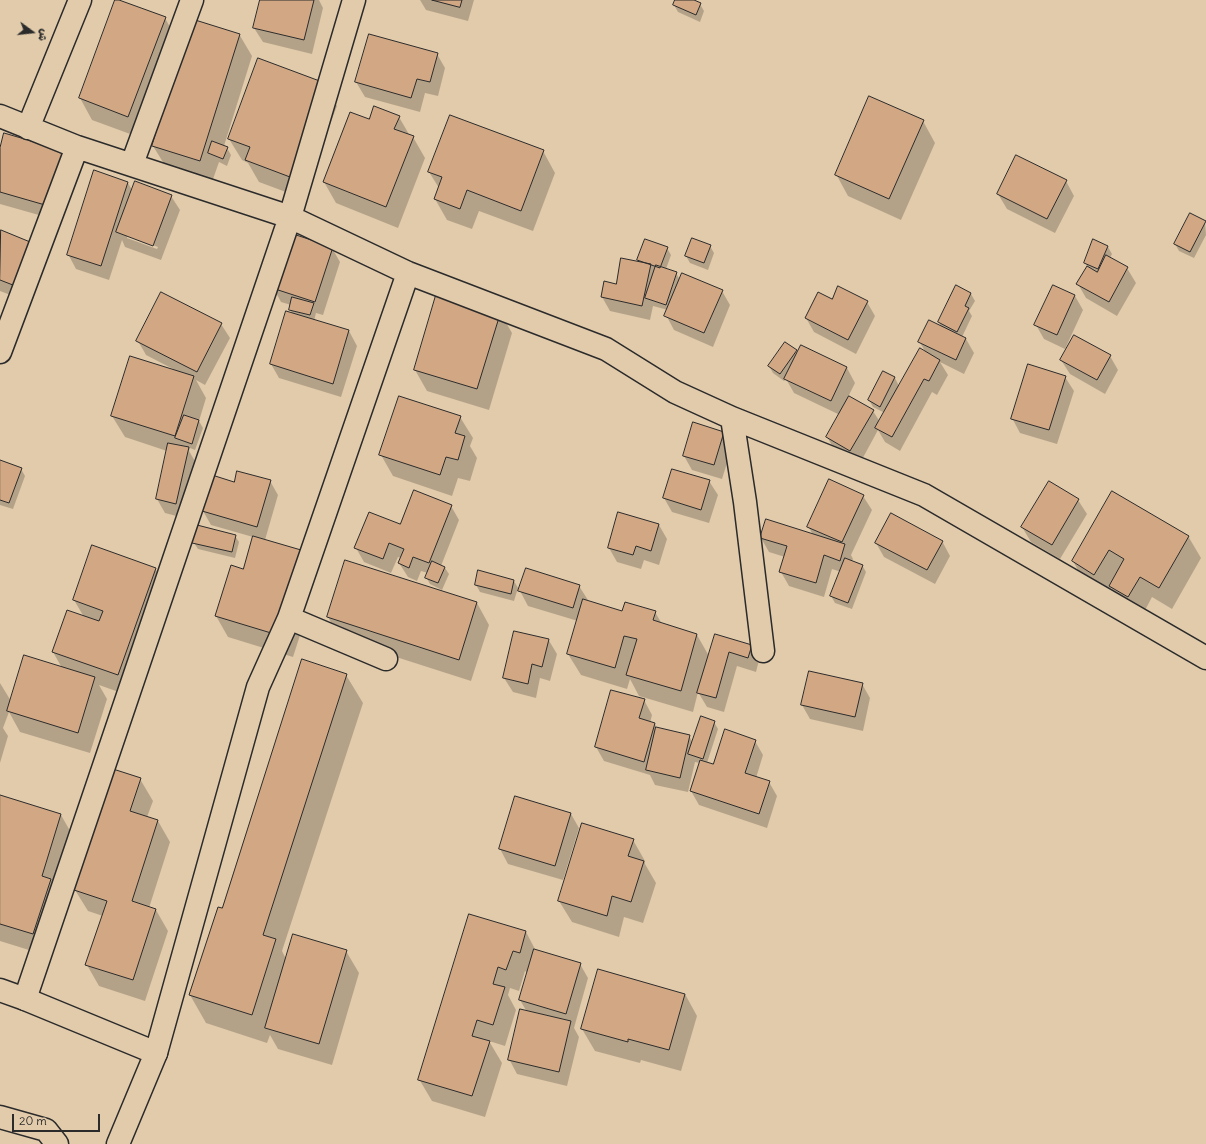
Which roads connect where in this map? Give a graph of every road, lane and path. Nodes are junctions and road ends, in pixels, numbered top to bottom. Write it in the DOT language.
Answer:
graph roads {
  1 [pos="80,0"];
  2 [pos="192,0"];
  3 [pos="354,0"];
  4 [pos="0,116"];
  5 [pos="28,128"];
  6 [pos="77,147"];
  7 [pos="132,164"];
  8 [pos="290,217"];
  9 [pos="408,273"];
  10 [pos="0,352"];
  11 [pos="732,418"];
  12 [pos="290,618"];
  13 [pos="763,651"];
  14 [pos="1206,658"];
  15 [pos="386,659"];
  16 [pos="0,990"];
  17 [pos="25,999"];
  18 [pos="156,1053"];
  19 [pos="0,1117"];
  20 [pos="57,1144"];
  21 [pos="118,1144"];
  1 -- 5 [label="street"];
  2 -- 7 [label="street"];
  3 -- 8 [label="street"];
  4 -- 5 [label="street"];
  5 -- 6 [label="street"];
  6 -- 7 [label="street"];
  6 -- 10 [label="street"];
  7 -- 8 [label="street"];
  8 -- 9 [label="street"];
  8 -- 17 [label="street"];
  9 -- 11 [label="street"];
  9 -- 12 [label="street"];
  11 -- 13 [label="street"];
  11 -- 14 [label="street"];
  12 -- 15 [label="street"];
  12 -- 18 [label="street"];
  16 -- 17 [label="street"];
  17 -- 18 [label="street"];
  18 -- 21 [label="street"];
  19 -- 20 [label="street"];
}
